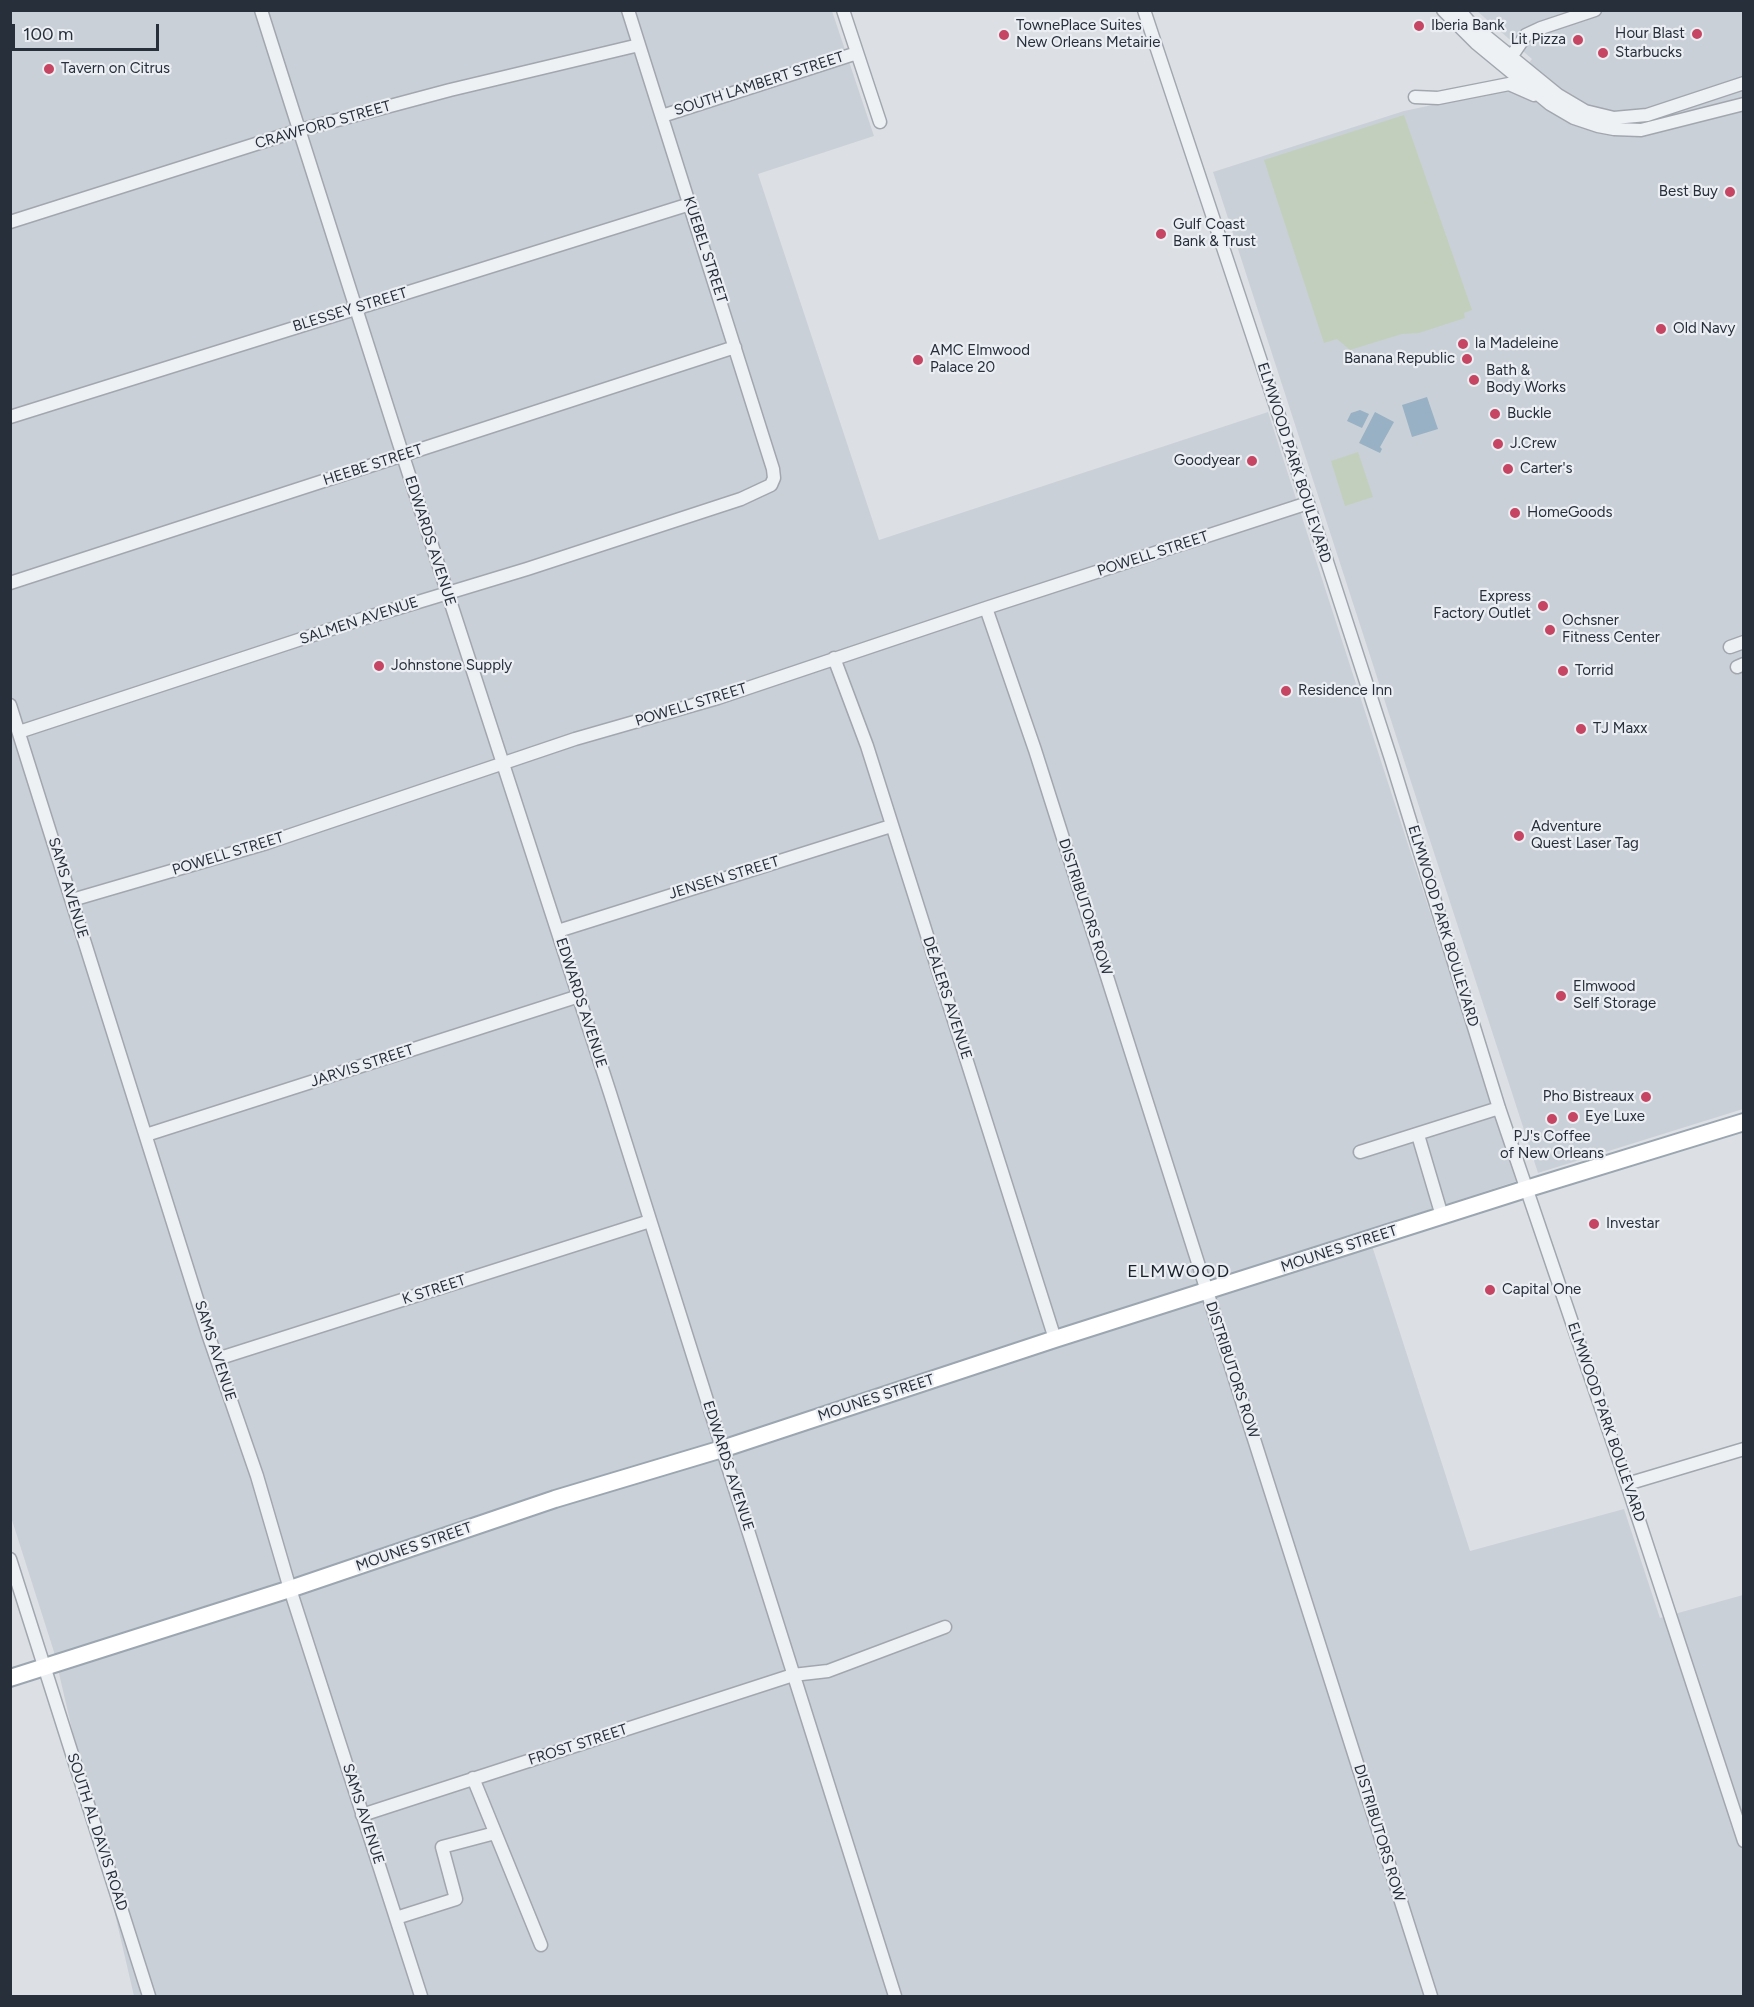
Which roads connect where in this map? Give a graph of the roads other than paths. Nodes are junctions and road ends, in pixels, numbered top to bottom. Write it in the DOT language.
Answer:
graph roads {
  1 [pos="261,10"];
  2 [pos="628,10"];
  3 [pos="843,10"];
  4 [pos="1144,10"];
  5 [pos="1443,10"];
  6 [pos="1459,10"];
  7 [pos="1595,10"];
  8 [pos="639,45"];
  9 [pos="857,53"];
  10 [pos="1511,57"];
  11 [pos="1743,83"];
  12 [pos="1415,97"];
  13 [pos="1545,100"];
  14 [pos="1743,104"];
  15 [pos="662,116"];
  16 [pos="880,122"];
  17 [pos="300,130"];
  18 [pos="690,204"];
  19 [pos="10,222"];
  20 [pos="356,308"];
  21 [pos="735,348"];
  22 [pos="10,417"];
  23 [pos="403,456"];
  24 [pos="766,487"];
  25 [pos="1308,503"];
  26 [pos="10,583"];
  27 [pos="448,593"];
  28 [pos="986,608"];
  29 [pos="1743,642"];
  30 [pos="1730,647"];
  31 [pos="834,658"];
  32 [pos="10,705"];
  33 [pos="19,732"];
  34 [pos="503,764"];
  35 [pos="891,826"];
  36 [pos="72,900"];
  37 [pos="558,931"];
  38 [pos="579,996"];
  39 [pos="1499,1108"];
  40 [pos="1743,1122"];
  41 [pos="146,1135"];
  42 [pos="1418,1135"];
  43 [pos="1360,1152"];
  44 [pos="1526,1189"];
  45 [pos="1442,1216"];
  46 [pos="650,1221"];
  47 [pos="1207,1291"];
  48 [pos="1055,1340"];
  49 [pos="217,1359"];
  50 [pos="722,1449"];
  51 [pos="1743,1449"];
  52 [pos="1627,1484"];
  53 [pos="10,1559"];
  54 [pos="290,1589"];
  55 [pos="945,1627"];
  56 [pos="45,1667"];
  57 [pos="794,1675"];
  58 [pos="10,1678"];
  59 [pos="474,1778"];
  60 [pos="363,1815"];
  61 [pos="495,1833"];
  62 [pos="1743,1841"];
  63 [pos="396,1918"];
  64 [pos="541,1945"];
  65 [pos="150,1996"];
  66 [pos="422,1996"];
  67 [pos="895,1996"];
  68 [pos="1431,1996"];
  1 -- 17 [label="street, EDWARDS AVENUE"];
  2 -- 8 [label="street, KUEBEL STREET"];
  3 -- 9 [label="street"];
  4 -- 25 [label="street, ELMWOOD PARK BOULEVARD"];
  5 -- 13 [label="street"];
  6 -- 10 [label="street"];
  7 -- 10 [label="street"];
  8 -- 15 [label="street, KUEBEL STREET"];
  8 -- 17 [label="street, CRAWFORD STREET"];
  9 -- 15 [label="street, SOUTH LAMBERT STREET"];
  9 -- 16 [label="street"];
  10 -- 11 [label="street"];
  12 -- 13 [label="street"];
  13 -- 14 [label="street"];
  15 -- 18 [label="street, KUEBEL STREET"];
  17 -- 19 [label="street, CRAWFORD STREET"];
  17 -- 20 [label="street, EDWARDS AVENUE"];
  18 -- 20 [label="street, BLESSEY STREET"];
  18 -- 21 [label="street, KUEBEL STREET"];
  20 -- 22 [label="street, BLESSEY STREET"];
  20 -- 23 [label="street, EDWARDS AVENUE"];
  21 -- 23 [label="street, HEEBE STREET"];
  21 -- 24 [label="street, KUEBEL STREET"];
  23 -- 26 [label="street, HEEBE STREET"];
  23 -- 27 [label="street, EDWARDS AVENUE"];
  24 -- 27 [label="street, SALMEN AVENUE"];
  25 -- 28 [label="street, POWELL STREET"];
  25 -- 39 [label="street, ELMWOOD PARK BOULEVARD"];
  27 -- 33 [label="street, SALMEN AVENUE"];
  27 -- 34 [label="street, EDWARDS AVENUE"];
  28 -- 31 [label="street, POWELL STREET"];
  28 -- 47 [label="street, DISTRIBUTORS ROW"];
  29 -- 30 [label="street"];
  31 -- 34 [label="street, POWELL STREET"];
  31 -- 35 [label="street, DEALERS AVENUE"];
  32 -- 33 [label="street, SAMS AVENUE"];
  33 -- 36 [label="street, SAMS AVENUE"];
  34 -- 36 [label="street, POWELL STREET"];
  34 -- 37 [label="street, EDWARDS AVENUE"];
  35 -- 37 [label="street, JENSEN STREET"];
  35 -- 48 [label="street, DEALERS AVENUE"];
  36 -- 41 [label="street, SAMS AVENUE"];
  37 -- 38 [label="street, EDWARDS AVENUE"];
  38 -- 41 [label="street, JARVIS STREET"];
  38 -- 46 [label="street, EDWARDS AVENUE"];
  39 -- 42 [label="street"];
  39 -- 44 [label="street, ELMWOOD PARK BOULEVARD"];
  40 -- 44 [label="main road, MOUNES STREET"];
  41 -- 49 [label="street, SAMS AVENUE"];
  42 -- 43 [label="street"];
  42 -- 45 [label="street"];
  44 -- 45 [label="main road, MOUNES STREET"];
  44 -- 52 [label="street, ELMWOOD PARK BOULEVARD"];
  45 -- 47 [label="main road, MOUNES STREET"];
  46 -- 49 [label="street, K STREET"];
  46 -- 50 [label="street, EDWARDS AVENUE"];
  47 -- 48 [label="main road, MOUNES STREET"];
  47 -- 68 [label="street, DISTRIBUTORS ROW"];
  48 -- 50 [label="main road, MOUNES STREET"];
  49 -- 54 [label="street, SAMS AVENUE"];
  50 -- 54 [label="main road, MOUNES STREET"];
  50 -- 57 [label="street, EDWARDS AVENUE"];
  51 -- 52 [label="street"];
  52 -- 62 [label="street, ELMWOOD PARK BOULEVARD"];
  53 -- 56 [label="street, SOUTH AL DAVIS ROAD"];
  54 -- 56 [label="main road, MOUNES STREET"];
  54 -- 60 [label="street, SAMS AVENUE"];
  55 -- 57 [label="street, FROST STREET"];
  56 -- 58 [label="main road, MOUNES STREET"];
  56 -- 65 [label="street, SOUTH AL DAVIS ROAD"];
  57 -- 59 [label="street, FROST STREET"];
  57 -- 67 [label="street, EDWARDS AVENUE"];
  59 -- 60 [label="street, FROST STREET"];
  59 -- 61 [label="street"];
  60 -- 63 [label="street, SAMS AVENUE"];
  61 -- 63 [label="street"];
  61 -- 64 [label="street"];
  63 -- 66 [label="street, SAMS AVENUE"];
}
